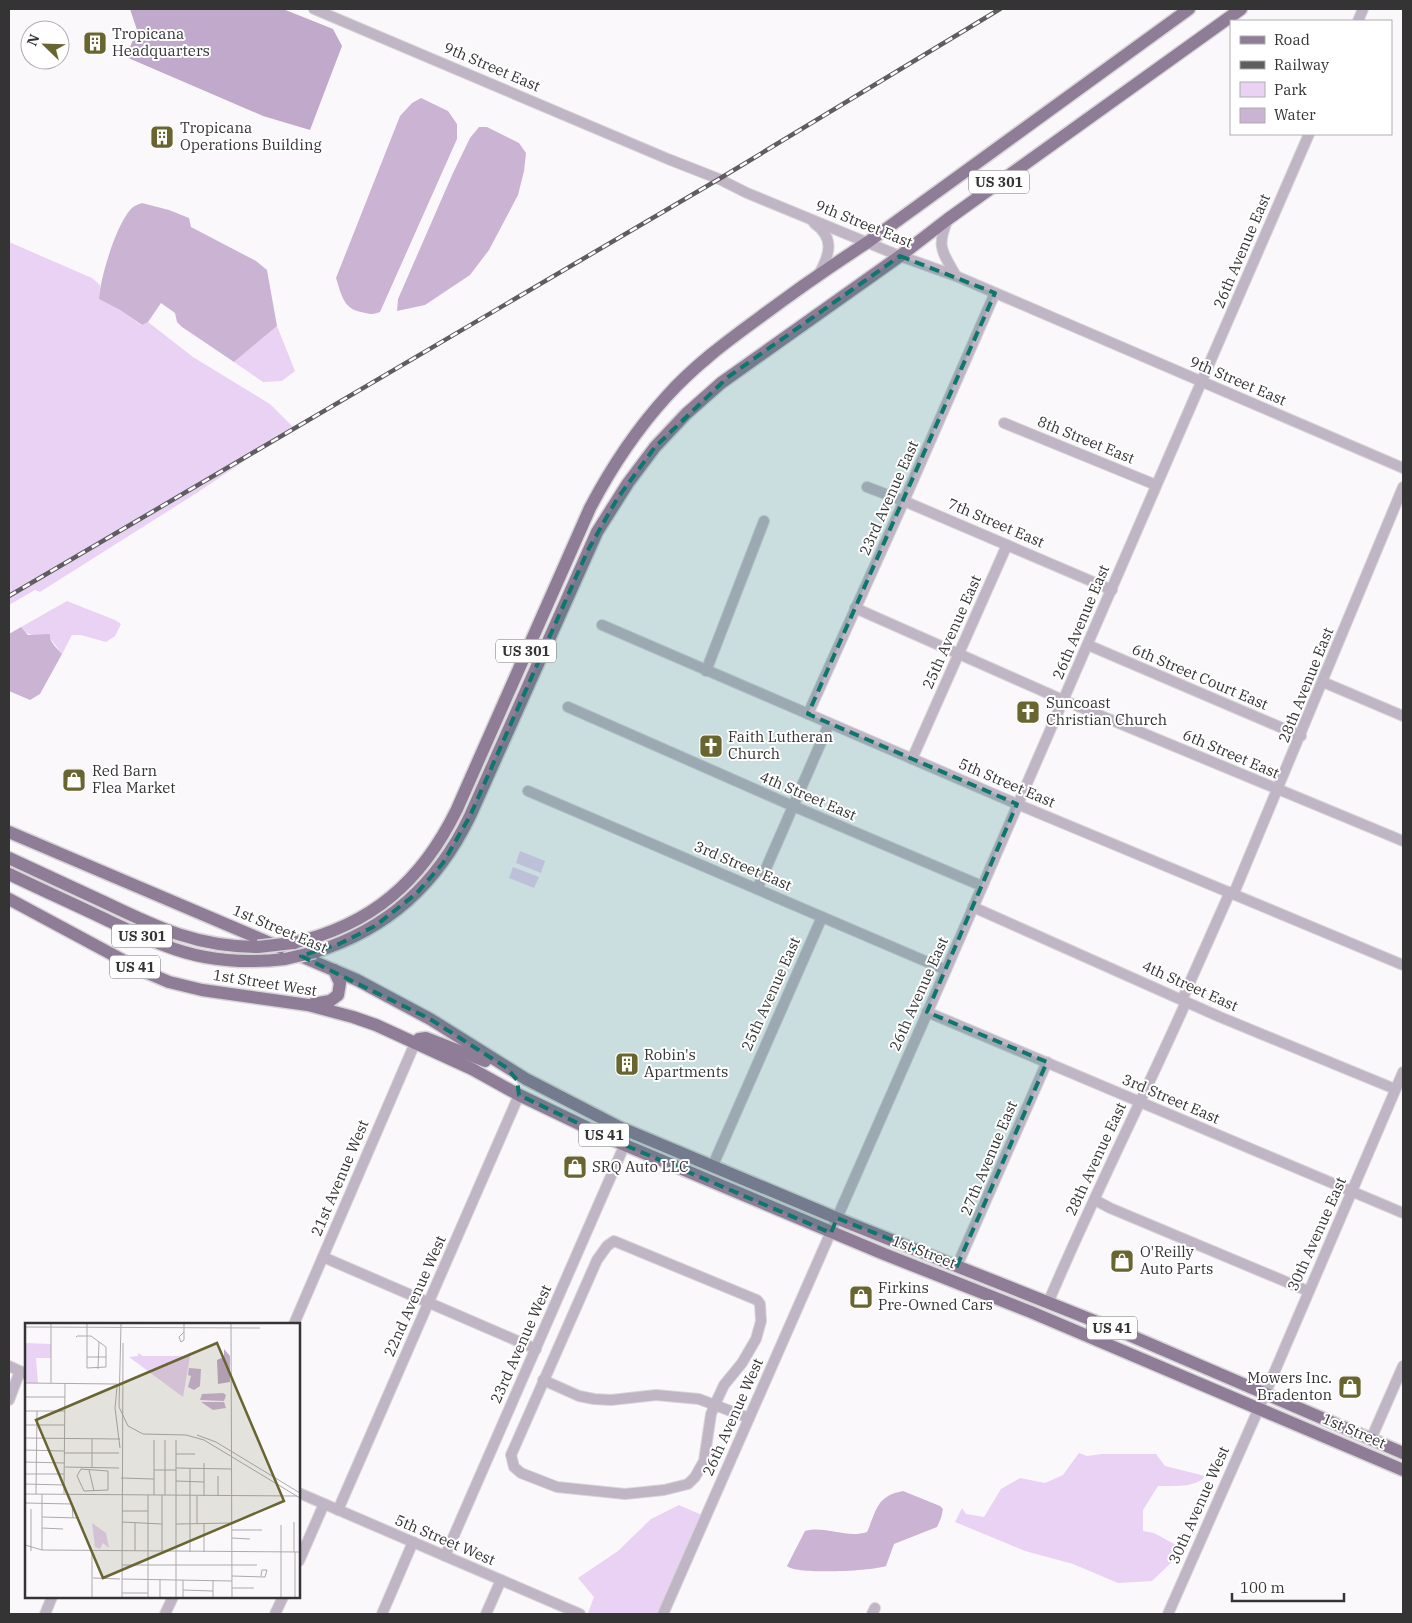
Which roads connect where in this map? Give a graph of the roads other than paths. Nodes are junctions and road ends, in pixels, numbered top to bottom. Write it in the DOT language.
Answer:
graph roads {
  1 [pos="314,9"];
  2 [pos="1189,9"];
  3 [pos="1240,9"];
  4 [pos="1309,135"];
  5 [pos="803,216"];
  6 [pos="948,219"];
  7 [pos="868,242"];
  8 [pos="900,256"];
  9 [pos="819,274"];
  10 [pos="956,276"];
  11 [pos="995,293"];
  12 [pos="1202,382"];
  13 [pos="1004,422"];
  14 [pos="1403,468"];
  15 [pos="1156,485"];
  16 [pos="867,487"];
  17 [pos="1403,487"];
  18 [pos="904,501"];
  19 [pos="764,521"];
  20 [pos="1007,545"];
  21 [pos="1112,590"];
  22 [pos="855,608"];
  23 [pos="602,625"];
  24 [pos="1088,645"];
  25 [pos="959,654"];
  26 [pos="706,670"];
  27 [pos="1323,682"];
  28 [pos="1063,700"];
  29 [pos="568,707"];
  30 [pos="808,714"];
  31 [pos="1403,716"];
  32 [pos="829,724"];
  33 [pos="1301,736"];
  34 [pos="912,759"];
  35 [pos="1278,790"];
  36 [pos="528,791"];
  37 [pos="1017,804"];
  38 [pos="793,806"];
  39 [pos="9,832"];
  40 [pos="1403,841"];
  41 [pos="9,858"];
  42 [pos="9,874"];
  43 [pos="982,886"];
  44 [pos="758,888"];
  45 [pos="1232,892"];
  46 [pos="9,899"];
  47 [pos="973,907"];
  48 [pos="822,917"];
  49 [pos="1403,965"];
  50 [pos="334,970"];
  51 [pos="946,970"];
  52 [pos="1184,1001"];
  53 [pos="308,1006"];
  54 [pos="928,1012"];
  55 [pos="415,1043"];
  56 [pos="1047,1062"];
  57 [pos="505,1066"];
  58 [pos="1403,1072"];
  59 [pos="526,1079"];
  60 [pos="1395,1089"];
  61 [pos="519,1095"];
  62 [pos="1139,1102"];
  63 [pos="625,1144"];
  64 [pos="661,1145"];
  65 [pos="713,1165"];
  66 [pos="1352,1192"];
  67 [pos="1095,1200"];
  68 [pos="1403,1213"];
  69 [pos="837,1218"];
  70 [pos="831,1232"];
  71 [pos="323,1257"];
  72 [pos="957,1266"];
  73 [pos="952,1280"];
  74 [pos="1308,1291"];
  75 [pos="428,1302"];
  76 [pos="1048,1302"];
  77 [pos="1053,1321"];
  78 [pos="294,1323"];
  79 [pos="536,1349"];
  80 [pos="1160,1350"];
  81 [pos="9,1366"];
  82 [pos="1403,1366"];
  83 [pos="23,1372"];
  84 [pos="543,1380"];
  85 [pos="1265,1394"];
  86 [pos="9,1400"];
  87 [pos="715,1404"];
  88 [pos="1259,1408"];
  89 [pos="749,1418"];
  90 [pos="1371,1439"];
  91 [pos="1403,1453"];
  92 [pos="1403,1470"];
  93 [pos="300,1493"];
  94 [pos="324,1504"];
  95 [pos="338,1510"];
  96 [pos="413,1542"];
  97 [pos="445,1556"];
  98 [pos="300,1559"];
  99 [pos="501,1580"];
  100 [pos="52,1598"];
  101 [pos="173,1598"];
  102 [pos="283,1598"];
  103 [pos="45,1614"];
  104 [pos="165,1614"];
  105 [pos="275,1614"];
  106 [pos="382,1614"];
  107 [pos="486,1614"];
  108 [pos="580,1614"];
  109 [pos="662,1614"];
  110 [pos="1169,1614"];
  1 -- 5 [label="street, 9th Street East"];
  2 -- 7 [label="main road, US 301"];
  3 -- 6 [label="main road, US 301"];
  4 -- 12 [label="street, 26th Avenue East"];
  5 -- 7 [label="street, 9th Street East"];
  5 -- 9 [label="street"];
  6 -- 8 [label="main road, US 301"];
  6 -- 10 [label="street"];
  7 -- 8 [label="street, 9th Street East"];
  7 -- 9 [label="main road, US 301"];
  8 -- 10 [label="street, 9th Street East"];
  8 -- 42 [label="main road, 1st Street West / US 301, bridge"];
  9 -- 41 [label="main road, 1st Street West / US 301, bridge"];
  10 -- 11 [label="street, 9th Street East"];
  11 -- 12 [label="street, 9th Street East"];
  11 -- 18 [label="street, 23rd Avenue East"];
  12 -- 14 [label="street, 9th Street East"];
  12 -- 15 [label="street, 26th Avenue East"];
  13 -- 15 [label="street, 8th Street East"];
  15 -- 21 [label="street, 26th Avenue East"];
  16 -- 18 [label="street, 7th Street East"];
  17 -- 27 [label="street, 28th Avenue East"];
  18 -- 20 [label="street, 7th Street East"];
  18 -- 22 [label="street, 23rd Avenue East"];
  19 -- 26 [label="street"];
  20 -- 21 [label="street, 7th Street East"];
  20 -- 25 [label="street, 25th Avenue East"];
  21 -- 24 [label="street, 26th Avenue East"];
  22 -- 25 [label="street, 6th Street East"];
  22 -- 30 [label="street, 23rd Avenue East"];
  23 -- 26 [label="street, 5th Street East"];
  24 -- 28 [label="street, 26th Avenue East"];
  24 -- 33 [label="street, 6th Street Court East"];
  25 -- 28 [label="street, 6th Street East"];
  25 -- 34 [label="street, 25th Avenue East"];
  26 -- 30 [label="street, 5th Street East"];
  27 -- 31 [label="street"];
  27 -- 33 [label="street, 28th Avenue East"];
  28 -- 35 [label="street, 6th Street East"];
  28 -- 37 [label="street, 26th Avenue East"];
  29 -- 38 [label="street, 4th Street East"];
  30 -- 32 [label="street, 5th Street East"];
  32 -- 34 [label="street, 5th Street East"];
  32 -- 38 [label="street"];
  33 -- 35 [label="street, 28th Avenue East"];
  34 -- 37 [label="street, 5th Street East"];
  35 -- 40 [label="street, 6th Street East"];
  35 -- 45 [label="street, 28th Avenue East"];
  36 -- 44 [label="street, 3rd Street East"];
  37 -- 43 [label="street, 26th Avenue East"];
  37 -- 45 [label="street, 5th Street East"];
  38 -- 43 [label="street, 4th Street East"];
  38 -- 44 [label="street"];
  39 -- 50 [label="main road, 1st Street East / US 41"];
  43 -- 47 [label="street, 26th Avenue East"];
  44 -- 48 [label="street, 3rd Street East"];
  45 -- 49 [label="street, 5th Street East"];
  45 -- 52 [label="street, 28th Avenue East"];
  46 -- 53 [label="main road, 1st Street West / US 41"];
  47 -- 51 [label="street, 26th Avenue East"];
  47 -- 52 [label="street, 4th Street East"];
  48 -- 51 [label="street, 3rd Street East"];
  48 -- 65 [label="street, 25th Avenue East"];
  50 -- 53 [label="main road"];
  50 -- 57 [label="main road, 1st Street East / US 41"];
  51 -- 54 [label="street, 26th Avenue East"];
  52 -- 60 [label="street, 4th Street East"];
  52 -- 62 [label="street, 28th Avenue East"];
  53 -- 55 [label="main road, 1st Street West / US 41"];
  54 -- 56 [label="street, 3rd Street East"];
  54 -- 69 [label="street, 26th Avenue East"];
  55 -- 57 [label="main road"];
  55 -- 61 [label="main road, 1st Street West / US 41"];
  55 -- 71 [label="street, 21st Avenue West"];
  56 -- 62 [label="street, 3rd Street East"];
  56 -- 72 [label="street, 27th Avenue East"];
  57 -- 59 [label="main road, 1st Street East / US 41"];
  57 -- 61 [label="main road"];
  58 -- 60 [label="street, 30th Avenue East"];
  59 -- 64 [label="main road, 1st Street / US 41"];
  60 -- 66 [label="street, 30th Avenue East"];
  61 -- 63 [label="main road, 1st Street / US 41"];
  61 -- 64 [label="main road"];
  61 -- 75 [label="street, 22nd Avenue West"];
  62 -- 66 [label="street, 3rd Street East"];
  62 -- 67 [label="street, 28th Avenue East"];
  63 -- 70 [label="main road, 1st Street / US 41"];
  63 -- 79 [label="street, 23rd Avenue West"];
  64 -- 65 [label="main road, 1st Street / US 41"];
  65 -- 69 [label="main road, 1st Street / US 41"];
  66 -- 68 [label="street, 3rd Street East"];
  66 -- 74 [label="street, 30th Avenue East"];
  67 -- 74 [label="street"];
  67 -- 76 [label="street, 28th Avenue East"];
  69 -- 70 [label="street, 26th Avenue East"];
  69 -- 72 [label="main road, 1st Street / US 41"];
  70 -- 73 [label="main road, 1st Street / US 41"];
  70 -- 89 [label="street, 26th Avenue West"];
  71 -- 75 [label="street"];
  71 -- 78 [label="street, 21st Avenue West"];
  72 -- 76 [label="main road, 1st Street / US 41"];
  73 -- 76 [label="main road"];
  73 -- 77 [label="main road, 1st Street / US 41"];
  74 -- 85 [label="street, 30th Avenue East"];
  75 -- 79 [label="street"];
  75 -- 95 [label="street, 22nd Avenue West"];
  76 -- 80 [label="main road, 1st Street / US 41"];
  77 -- 80 [label="main road"];
  77 -- 88 [label="main road, 1st Street / US 41"];
  79 -- 97 [label="street, 23rd Avenue West"];
  80 -- 85 [label="main road, 1st Street / US 41"];
  81 -- 83 [label="street"];
  82 -- 90 [label="street"];
  83 -- 86 [label="street"];
  84 -- 87 [label="street"];
  84 -- 87 [label="street"];
  84 -- 87 [label="street"];
  85 -- 88 [label="street, 30th Avenue East"];
  85 -- 90 [label="main road, 1st Street / US 41"];
  87 -- 89 [label="street"];
  88 -- 92 [label="main road, 1st Street / US 41"];
  88 -- 110 [label="street, 30th Avenue West"];
  89 -- 109 [label="street, 26th Avenue West"];
  90 -- 91 [label="main road, 1st Street / US 41"];
  93 -- 94 [label="street, 5th Street West"];
  94 -- 95 [label="street, 5th Street West"];
  94 -- 98 [label="street"];
  95 -- 96 [label="street, 5th Street West"];
  96 -- 97 [label="street, 5th Street West"];
  96 -- 106 [label="street"];
  97 -- 99 [label="street, 5th Street West"];
  99 -- 107 [label="street"];
  99 -- 108 [label="street, 5th Street West"];
  100 -- 103 [label="street"];
  101 -- 104 [label="street"];
  102 -- 105 [label="street"];
}
